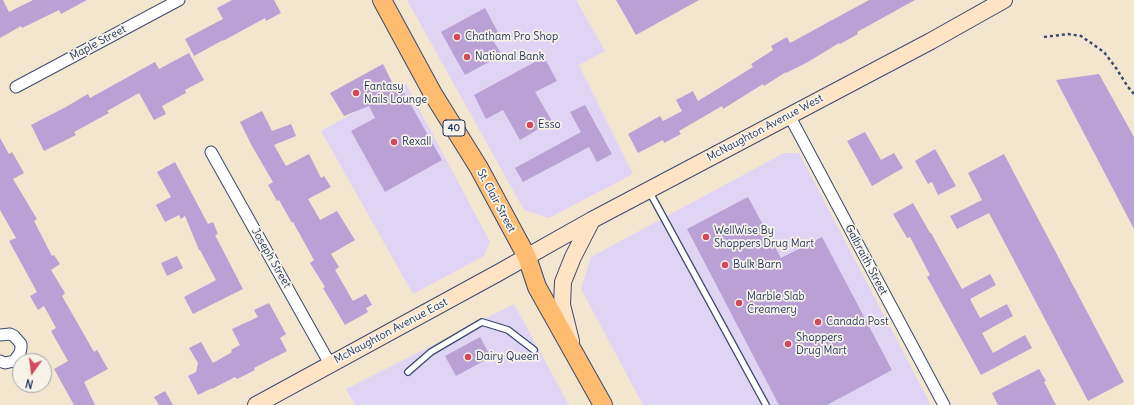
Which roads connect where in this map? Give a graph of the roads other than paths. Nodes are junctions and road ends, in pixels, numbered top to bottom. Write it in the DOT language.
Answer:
graph roads {
  1 [pos="179,0"];
  2 [pos="382,0"];
  3 [pos="1004,0"];
  4 [pos="16,87"];
  5 [pos="789,115"];
  6 [pos="211,152"];
  7 [pos="649,190"];
  8 [pos="592,220"];
  9 [pos="527,257"];
  10 [pos="0,336"];
  11 [pos="534,350"];
  12 [pos="574,352"];
  13 [pos="0,361"];
  14 [pos="330,364"];
  15 [pos="408,372"];
  16 [pos="256,405"];
  17 [pos="603,405"];
  18 [pos="766,405"];
  19 [pos="944,405"];
  1 -- 4 [label="street, Maple Street"];
  2 -- 9 [label="main road, St. Clair Street / 40"];
  3 -- 5 [label="main road, McNaughton Avenue West"];
  5 -- 7 [label="main road, McNaughton Avenue West"];
  5 -- 19 [label="street, Galbraith Street"];
  6 -- 14 [label="street, Joseph Street"];
  7 -- 8 [label="main road, McNaughton Avenue West"];
  7 -- 18 [label="lane"];
  8 -- 9 [label="main road, McNaughton Avenue West"];
  8 -- 12 [label="main road"];
  9 -- 12 [label="main road, St. Clair Street / 40"];
  9 -- 14 [label="main road, McNaughton Avenue East"];
  10 -- 13 [label="street"];
  11 -- 15 [label="lane"];
  12 -- 17 [label="main road, St. Clair Street / 40"];
  14 -- 16 [label="main road, McNaughton Avenue East"];
}
